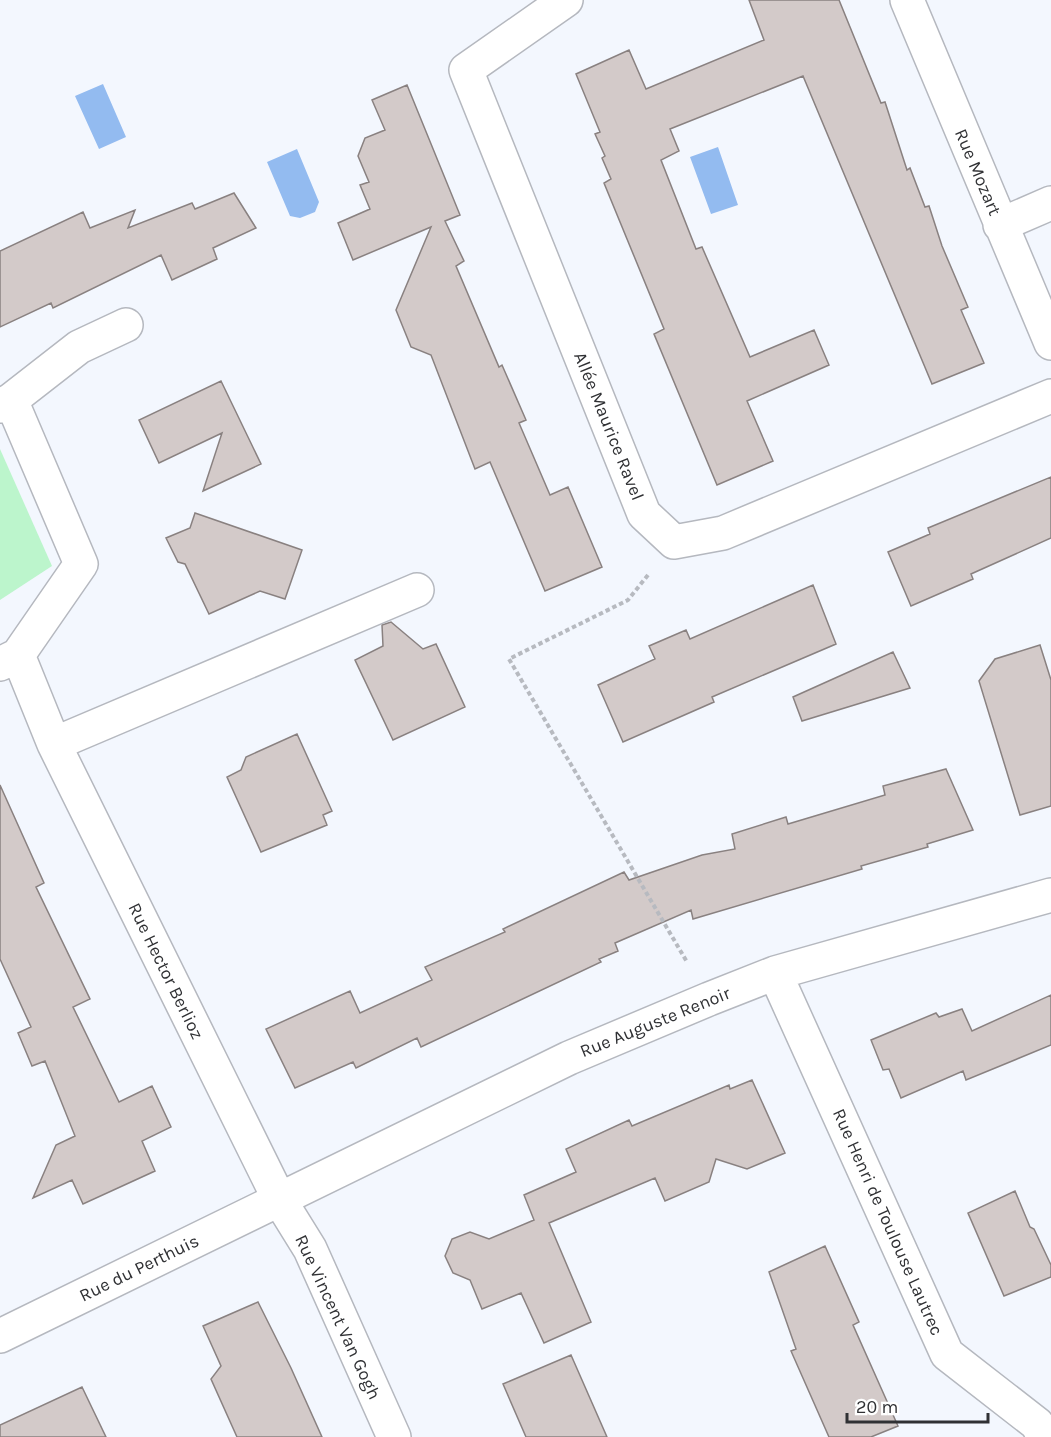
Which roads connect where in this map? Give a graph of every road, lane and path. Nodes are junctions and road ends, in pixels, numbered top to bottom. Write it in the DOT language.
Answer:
graph roads {
  1 [pos="566,0"];
  2 [pos="907,0"];
  3 [pos="1051,203"];
  4 [pos="1000,225"];
  5 [pos="126,325"];
  6 [pos="1051,343"];
  7 [pos="1051,396"];
  8 [pos="5,403"];
  9 [pos="674,542"];
  10 [pos="417,590"];
  11 [pos="9,660"];
  12 [pos="54,744"];
  13 [pos="1051,895"];
  14 [pos="775,974"];
  15 [pos="709,999"];
  16 [pos="279,1199"];
  17 [pos="0,1336"];
  18 [pos="394,1437"];
  19 [pos="1044,1437"];
  1 -- 9 [label="street, Allée Maurice Ravel"];
  2 -- 4 [label="street, Rue Mozart"];
  3 -- 4 [label="street"];
  4 -- 6 [label="street, Rue Mozart"];
  5 -- 8 [label="street, Rue Hector Berlioz"];
  7 -- 9 [label="street"];
  8 -- 11 [label="street, Rue Hector Berlioz"];
  9 -- 15 [label="path"];
  10 -- 12 [label="street"];
  11 -- 12 [label="street, Rue Hector Berlioz"];
  12 -- 16 [label="street, Rue Hector Berlioz"];
  13 -- 14 [label="street, Rue Auguste Renoir"];
  14 -- 15 [label="street, Rue Auguste Renoir"];
  14 -- 19 [label="street, Rue Henri de Toulouse Lautrec"];
  15 -- 16 [label="street, Rue Auguste Renoir"];
  16 -- 17 [label="street, Rue du Perthuis"];
  16 -- 18 [label="street, Rue Vincent Van Gogh"];
}
